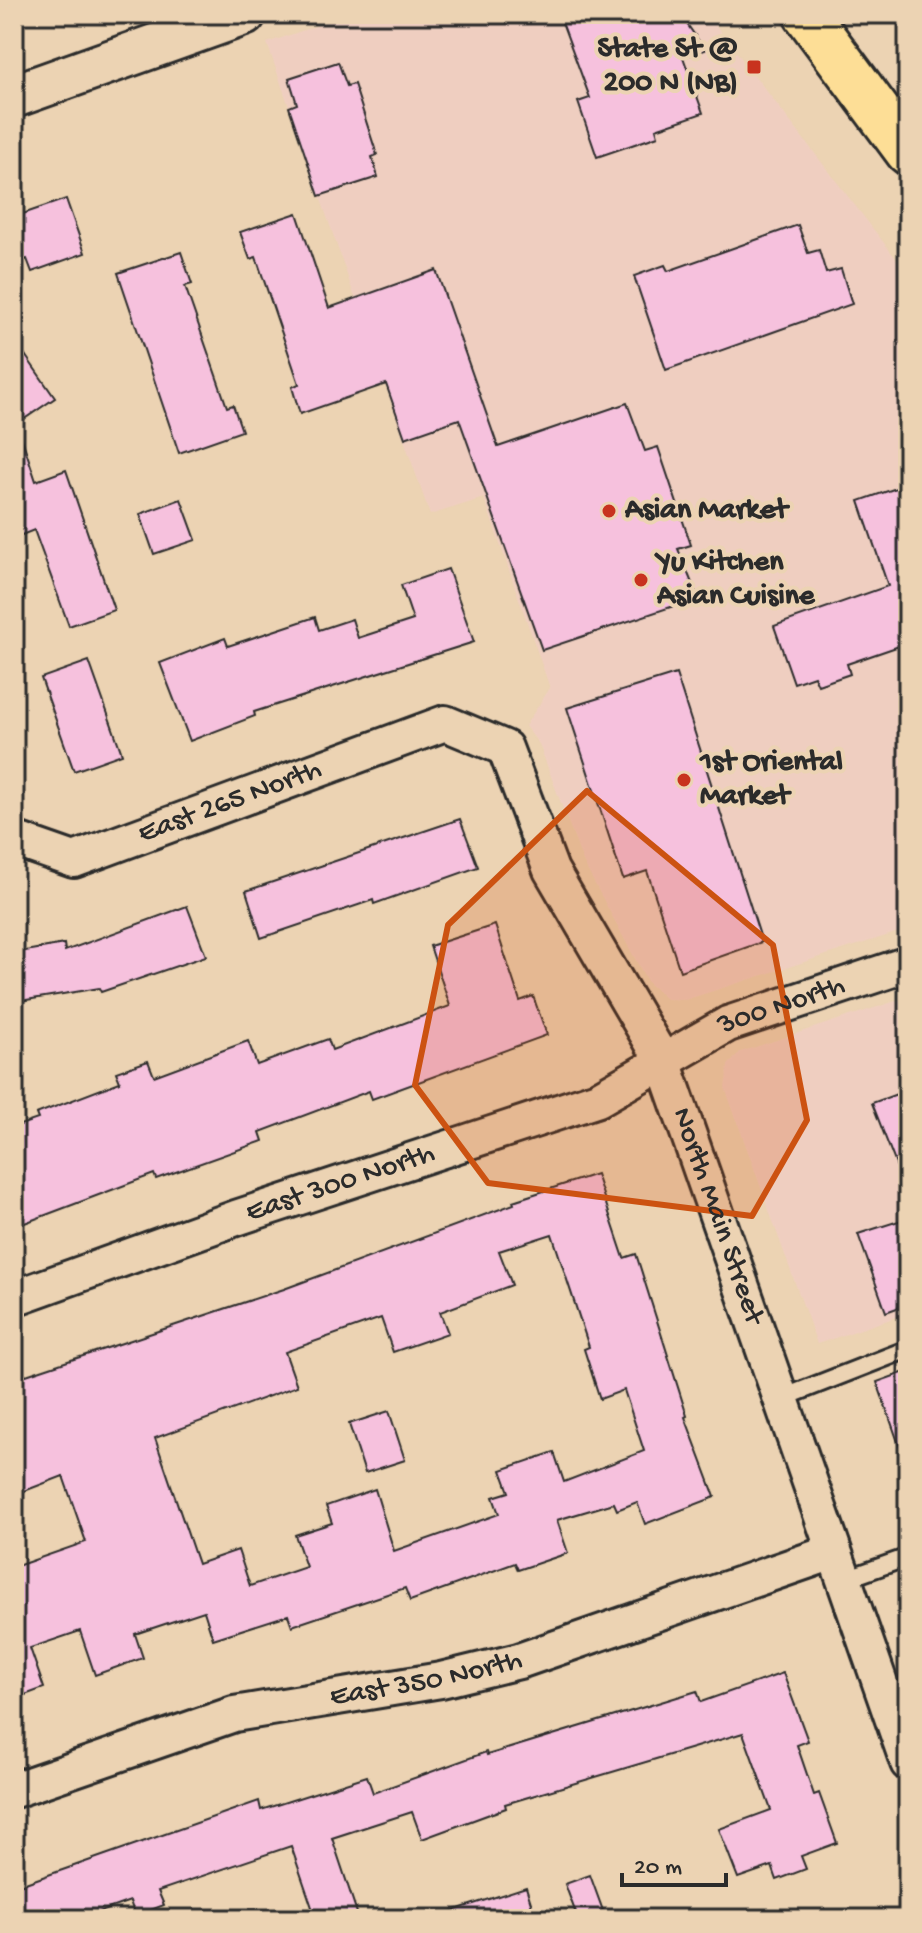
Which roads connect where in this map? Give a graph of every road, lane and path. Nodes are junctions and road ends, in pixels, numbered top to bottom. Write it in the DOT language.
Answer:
graph roads {
  1 [pos="806,14"];
  2 [pos="233,18"];
  3 [pos="14,96"];
  4 [pos="908,152"];
  5 [pos="445,723"];
  6 [pos="14,839"];
  7 [pos="908,964"];
  8 [pos="663,1061"];
  9 [pos="14,1298"];
  10 [pos="908,1349"];
  11 [pos="780,1399"];
  12 [pos="908,1557"];
  13 [pos="838,1566"];
  14 [pos="907,1760"];
  15 [pos="14,1790"];
  1 -- 4 [label="main road"];
  2 -- 3 [label="street"];
  5 -- 6 [label="street, East 265 North"];
  5 -- 8 [label="street, North Main Street"];
  7 -- 8 [label="street, 300 North"];
  8 -- 9 [label="street, East 300 North"];
  8 -- 11 [label="street, North Main Street"];
  10 -- 11 [label="lane"];
  11 -- 13 [label="street, North Main Street"];
  12 -- 13 [label="lane"];
  13 -- 14 [label="street, North Main Street"];
  13 -- 15 [label="street, East 350 North"];
}
